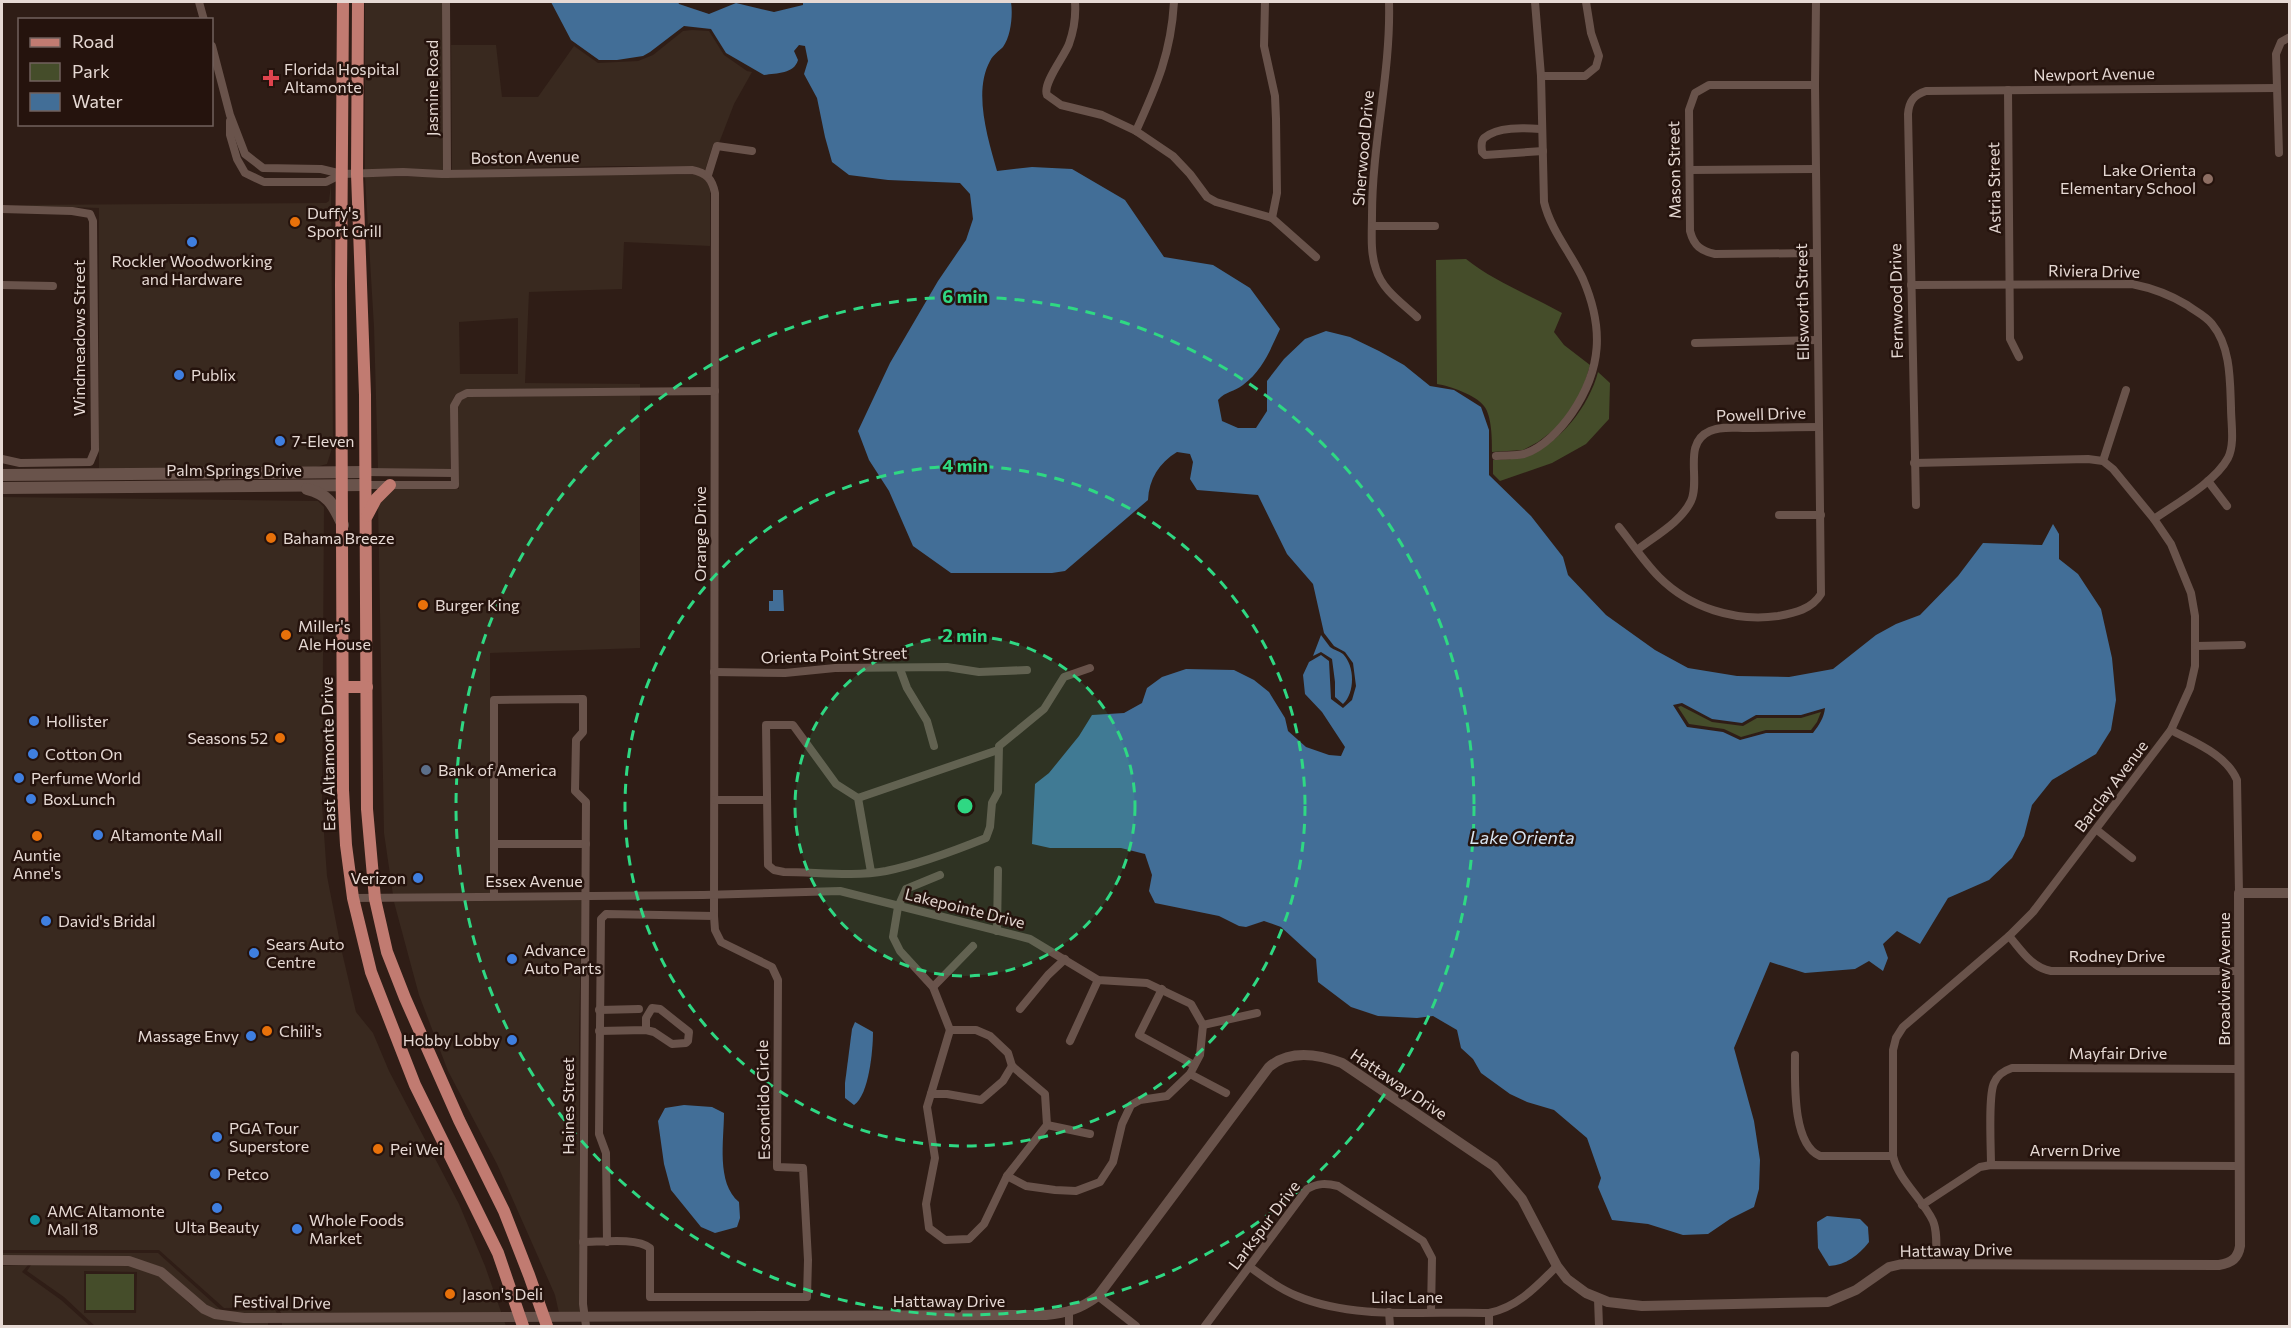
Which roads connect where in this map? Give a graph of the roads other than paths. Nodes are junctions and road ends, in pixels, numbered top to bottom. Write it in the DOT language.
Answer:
graph roads {
  1 [pos="199,2"];
  2 [pos="343,2"];
  3 [pos="358,2"];
  4 [pos="446,2"];
  5 [pos="1076,2"];
  6 [pos="1174,2"];
  7 [pos="1265,2"];
  8 [pos="1389,2"];
  9 [pos="1535,2"];
  10 [pos="1586,2"];
  11 [pos="1816,2"];
  12 [pos="203,18"];
  13 [pos="2289,37"];
  14 [pos="213,50"];
  15 [pos="1541,76"];
  16 [pos="1815,85"];
  17 [pos="2277,88"];
  18 [pos="2008,90"];
  19 [pos="1913,98"];
  20 [pos="230,115"];
  21 [pos="1542,129"];
  22 [pos="1136,131"];
  23 [pos="752,151"];
  24 [pos="1543,151"];
  25 [pos="2279,153"];
  26 [pos="1815,169"];
  27 [pos="1690,170"];
  28 [pos="342,174"];
  29 [pos="357,174"];
  30 [pos="447,174"];
  31 [pos="708,175"];
  32 [pos="2,209"];
  33 [pos="1272,218"];
  34 [pos="1372,226"];
  35 [pos="1435,226"];
  36 [pos="1816,253"];
  37 [pos="1316,256"];
  38 [pos="2,285"];
  39 [pos="1911,285"];
  40 [pos="53,286"];
  41 [pos="2010,286"];
  42 [pos="1417,317"];
  43 [pos="1817,340"];
  44 [pos="1695,343"];
  45 [pos="2019,357"];
  46 [pos="2127,390"];
  47 [pos="715,391"];
  48 [pos="1820,427"];
  49 [pos="1496,456"];
  50 [pos="2,459"];
  51 [pos="2103,461"];
  52 [pos="1914,463"];
  53 [pos="365,472"];
  54 [pos="454,473"];
  55 [pos="2,475"];
  56 [pos="343,479"];
  57 [pos="2208,481"];
  58 [pos="365,485"];
  59 [pos="390,485"];
  60 [pos="297,486"];
  61 [pos="2,488"];
  62 [pos="1916,505"];
  63 [pos="2227,506"];
  64 [pos="1779,515"];
  65 [pos="1821,515"];
  66 [pos="2154,519"];
  67 [pos="366,520"];
  68 [pos="343,526"];
  69 [pos="1619,526"];
  70 [pos="1637,550"];
  71 [pos="2242,645"];
  72 [pos="2196,646"];
  73 [pos="1090,668"];
  74 [pos="900,669"];
  75 [pos="1027,670"];
  76 [pos="714,672"];
  77 [pos="343,687"];
  78 [pos="367,687"];
  79 [pos="2171,730"];
  80 [pos="934,746"];
  81 [pos="998,750"];
  82 [pos="858,798"];
  83 [pos="715,800"];
  84 [pos="767,800"];
  85 [pos="2097,830"];
  86 [pos="494,844"];
  87 [pos="586,844"];
  88 [pos="2132,858"];
  89 [pos="998,870"];
  90 [pos="871,873"];
  91 [pos="940,875"];
  92 [pos="494,891"];
  93 [pos="2239,893"];
  94 [pos="2289,893"];
  95 [pos="716,895"];
  96 [pos="586,896"];
  97 [pos="353,898"];
  98 [pos="375,898"];
  99 [pos="898,907"];
  100 [pos="714,916"];
  101 [pos="997,931"];
  102 [pos="2009,936"];
  103 [pos="973,946"];
  104 [pos="1065,959"];
  105 [pos="2240,971"];
  106 [pos="1098,980"];
  107 [pos="933,987"];
  108 [pos="1162,990"];
  109 [pos="639,1009"];
  110 [pos="1020,1009"];
  111 [pos="599,1010"];
  112 [pos="1257,1013"];
  113 [pos="1203,1024"];
  114 [pos="646,1030"];
  115 [pos="950,1030"];
  116 [pos="599,1031"];
  117 [pos="1070,1041"];
  118 [pos="1794,1054"];
  119 [pos="1194,1065"];
  120 [pos="1012,1066"];
  121 [pos="2239,1069"];
  122 [pos="1190,1074"];
  123 [pos="1226,1093"];
  124 [pos="931,1094"];
  125 [pos="1047,1125"];
  126 [pos="1090,1134"];
  127 [pos="1893,1156"];
  128 [pos="1991,1165"];
  129 [pos="2240,1166"];
  130 [pos="1007,1176"];
  131 [pos="1922,1205"];
  132 [pos="583,1242"];
  133 [pos="607,1242"];
  134 [pos="2,1260"];
  135 [pos="2234,1260"];
  136 [pos="1936,1264"];
  137 [pos="1557,1266"];
  138 [pos="1250,1267"];
  139 [pos="1098,1296"];
  140 [pos="1598,1299"];
  141 [pos="1431,1311"];
  142 [pos="1069,1312"];
  143 [pos="1389,1312"];
  144 [pos="1489,1312"];
  145 [pos="679,1321"];
  146 [pos="773,1321"];
  147 [pos="272,1322"];
  148 [pos="521,1322"];
  149 [pos="545,1322"];
  150 [pos="585,1322"];
  151 [pos="1069,1326"];
  152 [pos="1136,1326"];
  153 [pos="1205,1326"];
  154 [pos="1390,1326"];
  155 [pos="1489,1326"];
  156 [pos="1599,1326"];
  1 -- 12 [label="street"];
  2 -- 28 [label="main road, East Altamonte Drive"];
  3 -- 29 [label="main road"];
  4 -- 30 [label="street, Jasmine Road"];
  5 -- 22 [label="street"];
  6 -- 22 [label="street"];
  7 -- 33 [label="street"];
  8 -- 34 [label="street, Sherwood Drive"];
  9 -- 15 [label="street"];
  10 -- 15 [label="street"];
  11 -- 16 [label="street, Ellsworth Street"];
  13 -- 17 [label="street"];
  14 -- 20 [label="street, Boston Avenue"];
  15 -- 21 [label="street"];
  16 -- 26 [label="street, Ellsworth Street"];
  16 -- 27 [label="street, Mason Street"];
  17 -- 18 [label="street, Newport Avenue"];
  17 -- 25 [label="street"];
  18 -- 19 [label="street, Newport Avenue"];
  18 -- 41 [label="street, Astria Street"];
  19 -- 39 [label="street, Fernwood Drive"];
  20 -- 28 [label="street, Boston Avenue"];
  20 -- 28 [label="street, Boston Avenue"];
  21 -- 24 [label="street"];
  21 -- 24 [label="street"];
  22 -- 33 [label="street"];
  23 -- 31 [label="street"];
  24 -- 49 [label="street"];
  26 -- 27 [label="street"];
  26 -- 36 [label="street, Ellsworth Street"];
  27 -- 36 [label="street, Mason Street"];
  28 -- 29 [label="street, Boston Avenue"];
  28 -- 56 [label="main road, East Altamonte Drive"];
  29 -- 30 [label="street, Boston Avenue"];
  29 -- 53 [label="main road"];
  30 -- 31 [label="street, Boston Avenue"];
  31 -- 47 [label="street, Orange Drive"];
  32 -- 50 [label="street, Windmeadows Street"];
  33 -- 37 [label="street"];
  34 -- 35 [label="street"];
  34 -- 42 [label="street, Sherwood Drive"];
  36 -- 43 [label="street, Ellsworth Street"];
  38 -- 40 [label="street, Windmeadows Street"];
  39 -- 41 [label="street, Riviera Drive"];
  39 -- 52 [label="street, Fernwood Drive"];
  41 -- 45 [label="street, Astria Street"];
  41 -- 57 [label="street, Riviera Drive"];
  43 -- 44 [label="street"];
  43 -- 48 [label="street, Ellsworth Street"];
  46 -- 51 [label="street"];
  47 -- 54 [label="street, Palm Springs Drive"];
  47 -- 76 [label="street, Orange Drive"];
  48 -- 65 [label="street, Ellsworth Street"];
  48 -- 70 [label="street, Powell Drive"];
  51 -- 52 [label="street"];
  51 -- 66 [label="street, Barclay Avenue"];
  52 -- 62 [label="street, Fernwood Drive"];
  53 -- 54 [label="street, Palm Springs Drive"];
  53 -- 56 [label="main road, Palm Springs Drive"];
  53 -- 58 [label="main road"];
  54 -- 59 [label="street, Palm Springs Drive"];
  55 -- 56 [label="main road, Palm Springs Drive"];
  56 -- 58 [label="main road, Palm Springs Drive"];
  56 -- 60 [label="main road, Palm Springs Drive"];
  56 -- 68 [label="main road, East Altamonte Drive"];
  57 -- 63 [label="street"];
  57 -- 66 [label="street, Riviera Drive"];
  58 -- 59 [label="street, Palm Springs Drive"];
  58 -- 67 [label="main road"];
  59 -- 67 [label="main road"];
  60 -- 61 [label="main road, Palm Springs Drive"];
  60 -- 68 [label="main road"];
  64 -- 65 [label="street"];
  65 -- 70 [label="street, Ellsworth Street"];
  66 -- 72 [label="street, Barclay Avenue"];
  67 -- 78 [label="main road"];
  68 -- 77 [label="main road, East Altamonte Drive"];
  69 -- 70 [label="street"];
  71 -- 72 [label="street"];
  72 -- 79 [label="street, Barclay Avenue"];
  73 -- 81 [label="street"];
  74 -- 75 [label="street, Orienta Point Street"];
  74 -- 76 [label="street, Orienta Point Street"];
  74 -- 80 [label="street"];
  76 -- 83 [label="street, Orange Drive"];
  77 -- 78 [label="main road"];
  77 -- 97 [label="main road, East Altamonte Drive"];
  78 -- 98 [label="main road"];
  79 -- 85 [label="street, Barclay Avenue"];
  79 -- 93 [label="street, Broadview Avenue"];
  81 -- 82 [label="street"];
  81 -- 90 [label="street"];
  82 -- 84 [label="street"];
  82 -- 90 [label="street"];
  83 -- 84 [label="street"];
  83 -- 95 [label="street, Orange Drive"];
  84 -- 90 [label="street"];
  85 -- 88 [label="street"];
  85 -- 102 [label="street, Barclay Avenue"];
  86 -- 87 [label="street"];
  86 -- 87 [label="street, Haines Street"];
  86 -- 92 [label="street"];
  87 -- 96 [label="street, Haines Street"];
  89 -- 101 [label="street"];
  91 -- 99 [label="street"];
  92 -- 96 [label="street, Essex Avenue"];
  92 -- 98 [label="street, Essex Avenue"];
  93 -- 94 [label="street"];
  93 -- 105 [label="street, Broadview Avenue"];
  95 -- 96 [label="street, Essex Avenue"];
  95 -- 99 [label="street, Lakepointe Drive"];
  95 -- 100 [label="street, Escondido Circle"];
  96 -- 132 [label="street, Haines Street"];
  97 -- 98 [label="street, Essex Avenue"];
  97 -- 148 [label="main road, East Altamonte Drive"];
  98 -- 149 [label="main road"];
  99 -- 101 [label="street, Lakepointe Drive"];
  99 -- 107 [label="street"];
  100 -- 111 [label="street"];
  100 -- 133 [label="street, Escondido Circle"];
  101 -- 104 [label="street, Lakepointe Drive"];
  102 -- 105 [label="street, Rodney Drive"];
  102 -- 127 [label="street, Barclay Avenue"];
  103 -- 107 [label="street"];
  104 -- 106 [label="street, Lakepointe Drive"];
  104 -- 110 [label="street"];
  105 -- 121 [label="street, Broadview Avenue"];
  106 -- 108 [label="street, Lakepointe Drive"];
  106 -- 117 [label="street"];
  107 -- 115 [label="street"];
  108 -- 113 [label="street, Lakepointe Drive"];
  108 -- 119 [label="street"];
  109 -- 111 [label="street"];
  111 -- 116 [label="street"];
  112 -- 113 [label="street"];
  113 -- 119 [label="street"];
  114 -- 114 [label="street"];
  114 -- 116 [label="street"];
  115 -- 120 [label="street"];
  115 -- 124 [label="street"];
  116 -- 133 [label="street"];
  118 -- 127 [label="street"];
  119 -- 122 [label="street"];
  120 -- 124 [label="street"];
  120 -- 125 [label="street"];
  121 -- 128 [label="street, Mayfair Drive"];
  121 -- 129 [label="street, Broadview Avenue"];
  122 -- 123 [label="street"];
  122 -- 130 [label="street"];
  124 -- 130 [label="street"];
  125 -- 126 [label="street"];
  125 -- 130 [label="street"];
  127 -- 131 [label="street, Barclay Avenue"];
  128 -- 129 [label="street, Arvern Drive"];
  128 -- 131 [label="street, Arvern Drive"];
  129 -- 135 [label="street, Broadview Avenue"];
  131 -- 136 [label="street, Barclay Avenue"];
  132 -- 133 [label="street, Escondido Circle"];
  132 -- 150 [label="street, Haines Street"];
  134 -- 147 [label="street, Festival Drive"];
  135 -- 136 [label="street, Hattaway Drive"];
  136 -- 140 [label="street, Hattaway Drive"];
  137 -- 139 [label="street, Hattaway Drive"];
  137 -- 140 [label="street, Hattaway Drive"];
  137 -- 144 [label="street, Lilac Lane"];
  138 -- 141 [label="street, Larkspur Drive"];
  138 -- 143 [label="street, Lilac Lane"];
  138 -- 153 [label="street, Larkspur Drive"];
  139 -- 142 [label="street, Hattaway Drive"];
  139 -- 152 [label="street"];
  140 -- 156 [label="street"];
  141 -- 143 [label="street, Lilac Lane"];
  141 -- 144 [label="street, Lilac Lane"];
  142 -- 146 [label="street, Hattaway Drive"];
  142 -- 151 [label="street"];
  143 -- 154 [label="street"];
  144 -- 155 [label="street"];
  145 -- 146 [label="street, Hattaway Drive"];
  145 -- 150 [label="street, Hattaway Drive"];
  147 -- 148 [label="street, Festival Drive"];
  148 -- 149 [label="street, Festival Drive"];
  149 -- 150 [label="street, Hattaway Drive"];
}
